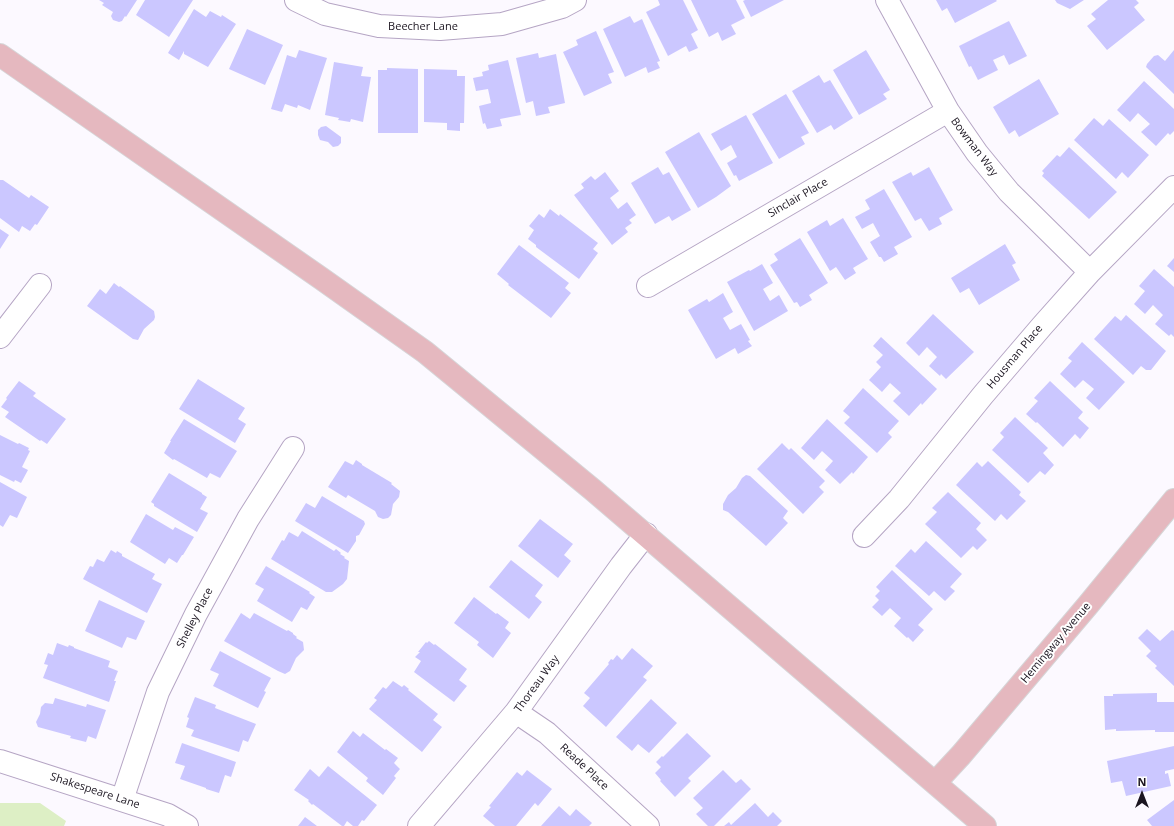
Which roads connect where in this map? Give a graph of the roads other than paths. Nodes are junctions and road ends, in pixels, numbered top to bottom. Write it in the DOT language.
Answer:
graph roads {
  1 [pos="296,0"];
  2 [pos="575,0"];
  3 [pos="887,0"];
  4 [pos="0,55"];
  5 [pos="948,111"];
  6 [pos="1174,187"];
  7 [pos="1090,272"];
  8 [pos="40,285"];
  9 [pos="648,286"];
  10 [pos="0,337"];
  11 [pos="293,448"];
  12 [pos="1174,500"];
  13 [pos="646,534"];
  14 [pos="864,536"];
  15 [pos="516,712"];
  16 [pos="0,761"];
  17 [pos="935,783"];
  18 [pos="122,800"];
  19 [pos="187,826"];
  20 [pos="419,826"];
  21 [pos="648,826"];
  22 [pos="985,826"];
  1 -- 2 [label="street, Beecher Lane"];
  3 -- 5 [label="street, Bowman Way"];
  4 -- 13 [label="main road"];
  5 -- 7 [label="street, Bowman Way"];
  5 -- 9 [label="street, Sinclair Place"];
  6 -- 7 [label="street, Housman Place"];
  7 -- 14 [label="street, Housman Place"];
  8 -- 10 [label="street"];
  11 -- 18 [label="street, Shelley Place"];
  12 -- 17 [label="main road, Hemingway Avenue"];
  13 -- 15 [label="street, Thoreau Way"];
  13 -- 17 [label="main road"];
  15 -- 20 [label="street, Thoreau Way"];
  15 -- 21 [label="street, Reade Place"];
  16 -- 18 [label="street, Shakespeare Lane"];
  17 -- 22 [label="main road"];
  18 -- 19 [label="street, Shakespeare Lane"];
}
